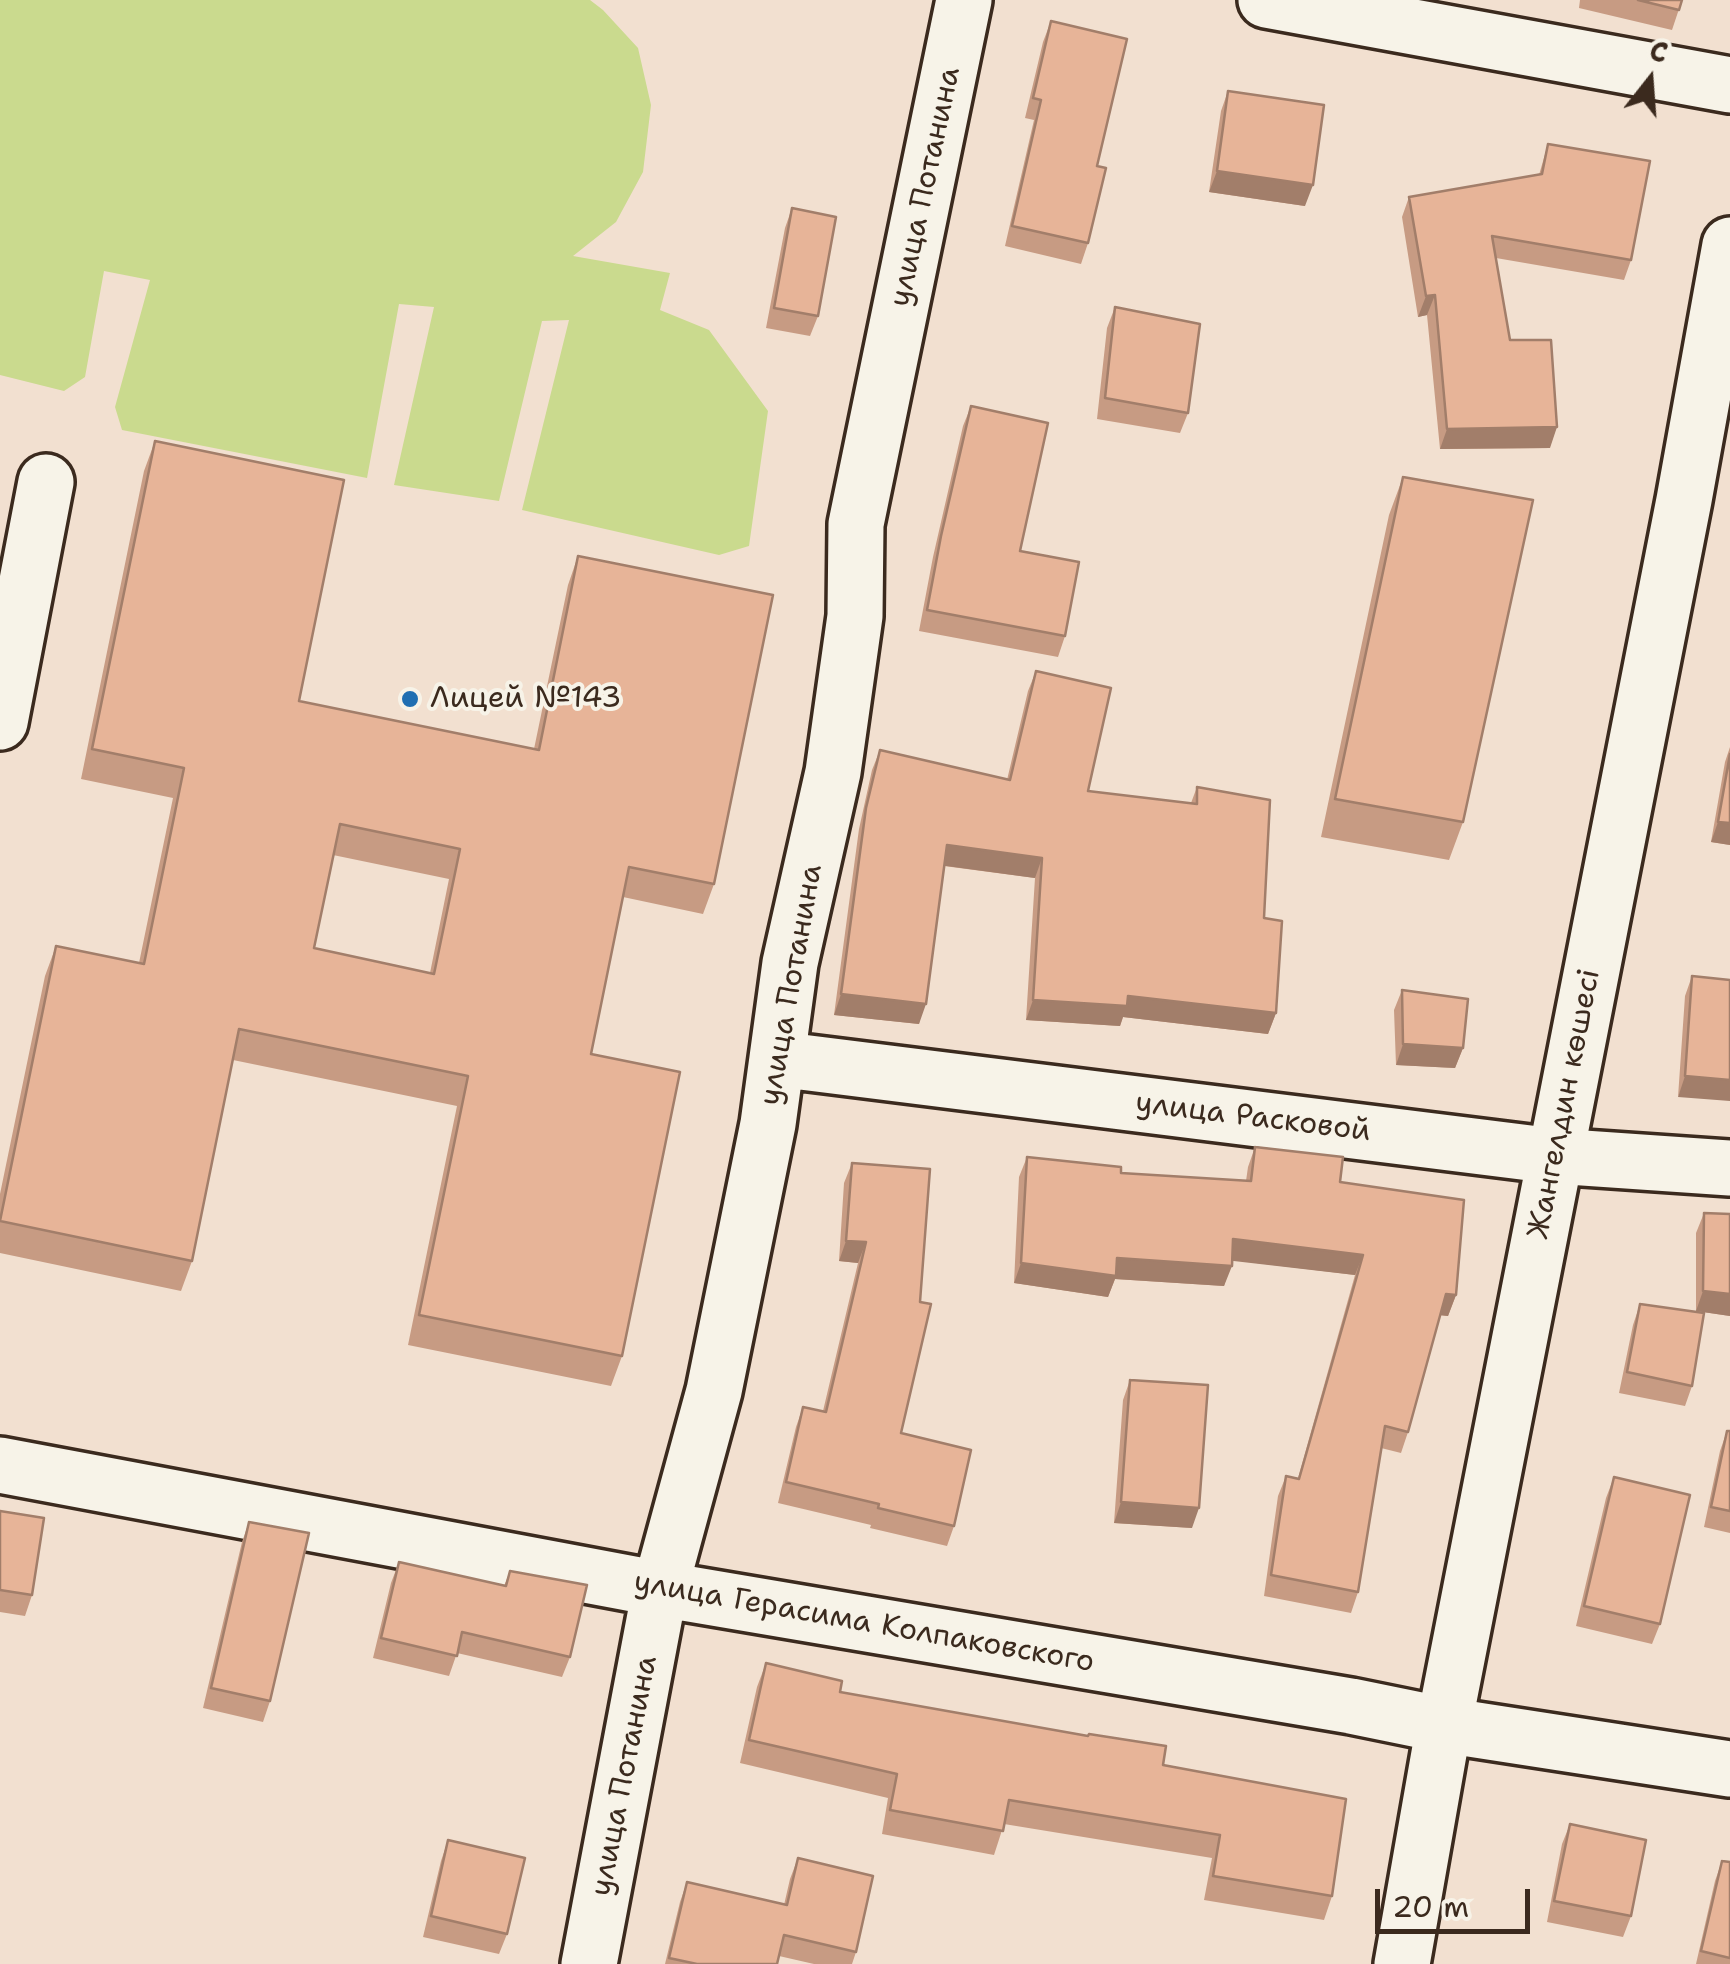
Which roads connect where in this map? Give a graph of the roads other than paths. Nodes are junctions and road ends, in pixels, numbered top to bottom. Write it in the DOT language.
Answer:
graph roads {
  1 [pos="964,0"];
  2 [pos="1266,0"];
  3 [pos="1730,85"];
  4 [pos="1730,245"];
  5 [pos="46,482"];
  6 [pos="0,722"];
  7 [pos="778,1060"];
  8 [pos="1554,1156"];
  9 [pos="1730,1168"];
  10 [pos="0,1466"];
  11 [pos="660,1589"];
  12 [pos="1444,1724"];
  13 [pos="1730,1769"];
  14 [pos="589,1964"];
  15 [pos="1402,1964"];
  1 -- 7 [label="street, улица Потанина"];
  2 -- 3 [label="street"];
  4 -- 8 [label="street, Жангелдин көшесі"];
  5 -- 6 [label="street"];
  7 -- 8 [label="street, улица Расковой"];
  7 -- 11 [label="street, улица Потанина"];
  8 -- 9 [label="street, улица Расковой"];
  8 -- 12 [label="street, Жангелдин көшесі"];
  10 -- 11 [label="street, улица Герасима Колпаковского"];
  11 -- 12 [label="street, улица Герасима Колпаковского"];
  11 -- 14 [label="street, улица Потанина"];
  12 -- 13 [label="street, улица Герасима Колпаковского"];
  12 -- 15 [label="street, Жангелдин көшесі"];
}
